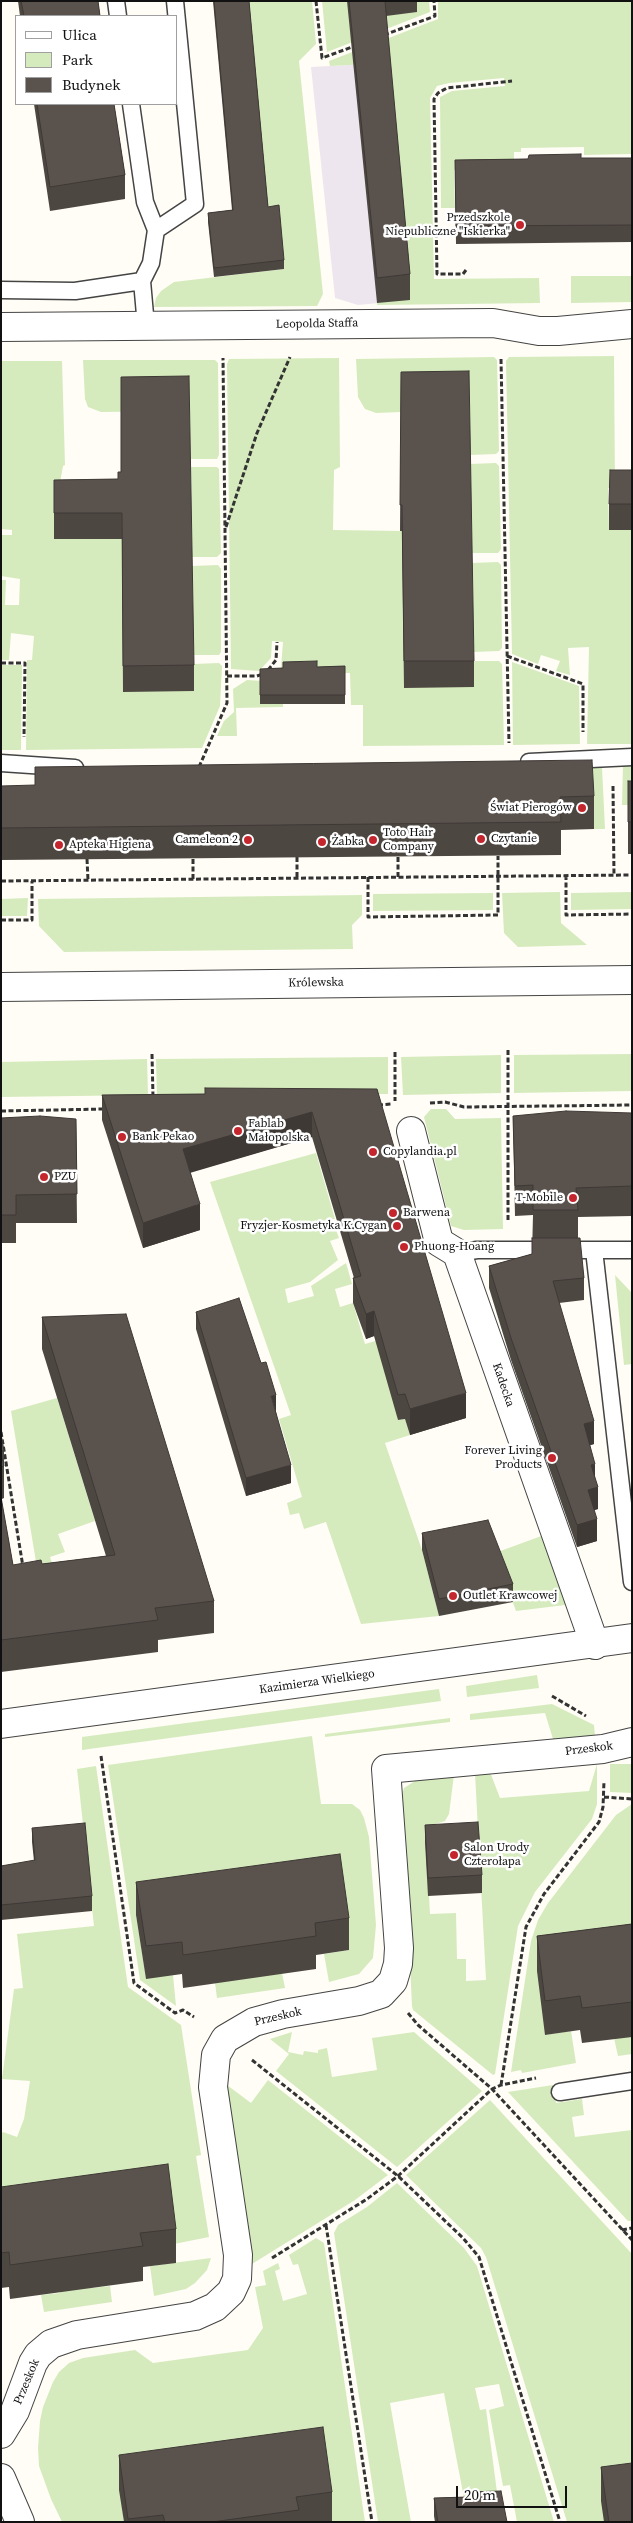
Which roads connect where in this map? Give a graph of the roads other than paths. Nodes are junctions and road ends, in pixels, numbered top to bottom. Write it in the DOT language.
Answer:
graph roads {
  1 [pos="116,1"];
  2 [pos="175,1"];
  3 [pos="118,15"];
  4 [pos="176,15"];
  5 [pos="178,31"];
  6 [pos="130,105"];
  7 [pos="156,230"];
  8 [pos="142,281"];
  9 [pos="1,290"];
  10 [pos="632,324"];
  11 [pos="146,326"];
  12 [pos="1,327"];
  13 [pos="632,757"];
  14 [pos="1,763"];
  15 [pos="509,763"];
  16 [pos="92,768"];
  17 [pos="632,980"];
  18 [pos="1,987"];
  19 [pos="410,1131"];
  20 [pos="594,1250"];
  21 [pos="632,1250"];
  22 [pos="458,1253"];
  23 [pos="626,1475"];
  24 [pos="632,1582"];
  25 [pos="632,1638"];
  26 [pos="595,1644"];
  27 [pos="1,1724"];
  28 [pos="632,1742"];
  29 [pos="632,2081"];
  30 [pos="560,2092"];
  31 [pos="1,2434"];
  32 [pos="1,2478"];
  33 [pos="20,2522"];
  1 -- 3 [label="lane"];
  2 -- 4 [label="lane"];
  5 -- 7 [label="lane"];
  6 -- 7 [label="lane"];
  7 -- 8 [label="lane"];
  8 -- 9 [label="lane"];
  8 -- 11 [label="lane"];
  10 -- 11 [label="street, Leopolda Staffa"];
  11 -- 12 [label="street, Leopolda Staffa"];
  13 -- 15 [label="lane"];
  14 -- 16 [label="lane"];
  17 -- 18 [label="street, Królewska"];
  19 -- 22 [label="street"];
  20 -- 21 [label="lane"];
  20 -- 22 [label="lane"];
  20 -- 23 [label="lane"];
  22 -- 26 [label="street, Kadecka"];
  23 -- 24 [label="lane"];
  25 -- 26 [label="street, Kazimierza Wielkiego"];
  26 -- 27 [label="street, Kazimierza Wielkiego"];
  28 -- 31 [label="street, Przeskok"];
  29 -- 30 [label="lane"];
  32 -- 33 [label="street"];
}
